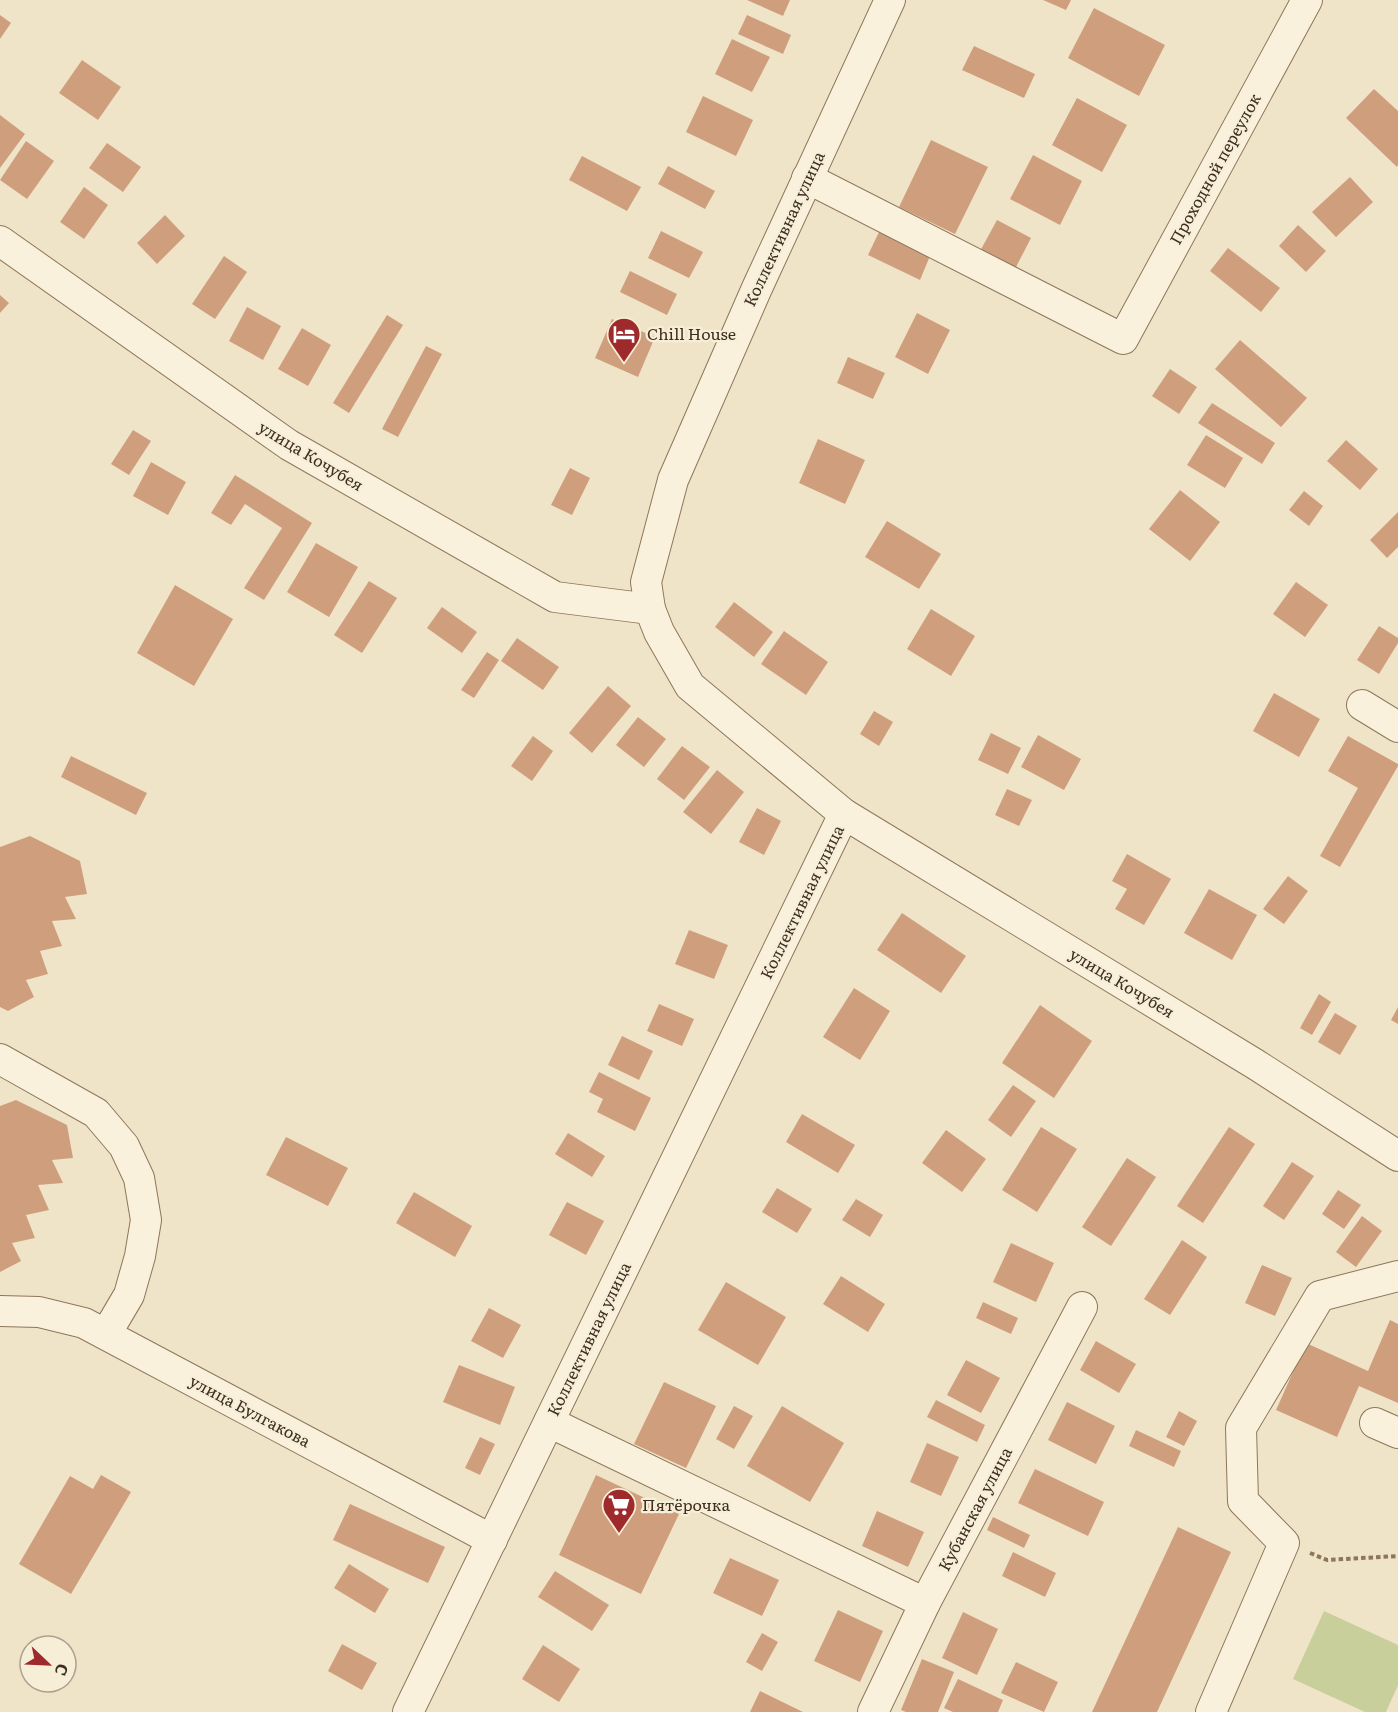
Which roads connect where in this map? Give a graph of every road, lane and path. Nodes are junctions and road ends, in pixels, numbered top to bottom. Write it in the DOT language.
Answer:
graph roads {
  1 [pos="890,0"];
  2 [pos="1307,0"];
  3 [pos="807,178"];
  4 [pos="0,241"];
  5 [pos="650,609"];
  6 [pos="1362,705"];
  7 [pos="1398,727"];
  8 [pos="844,814"];
  9 [pos="0,1059"];
  10 [pos="1398,1156"];
  11 [pos="1398,1276"];
  12 [pos="1082,1307"];
  13 [pos="0,1311"];
  14 [pos="106,1334"];
  15 [pos="549,1422"];
  16 [pos="492,1540"];
  17 [pos="1398,1556"];
  18 [pos="1328,1560"];
  19 [pos="925,1603"];
  20 [pos="408,1712"];
  21 [pos="873,1712"];
  22 [pos="1211,1712"];
  1 -- 3 [label="street, Коллективная улица"];
  2 -- 3 [label="street, Проходной переулок"];
  3 -- 5 [label="street, Коллективная улица"];
  4 -- 5 [label="street, улица Кочубея"];
  5 -- 8 [label="street, Коллективная улица"];
  6 -- 7 [label="street"];
  8 -- 10 [label="street, улица Кочубея"];
  8 -- 15 [label="street, Коллективная улица"];
  9 -- 14 [label="street"];
  11 -- 22 [label="street"];
  12 -- 19 [label="street, Кубанская улица"];
  13 -- 14 [label="street, улица Булгакова"];
  14 -- 16 [label="street, улица Булгакова"];
  15 -- 16 [label="street, Коллективная улица"];
  15 -- 19 [label="street"];
  16 -- 20 [label="street, Коллективная улица"];
  17 -- 18 [label="path"];
  19 -- 21 [label="street, Кубанская улица"];
}
